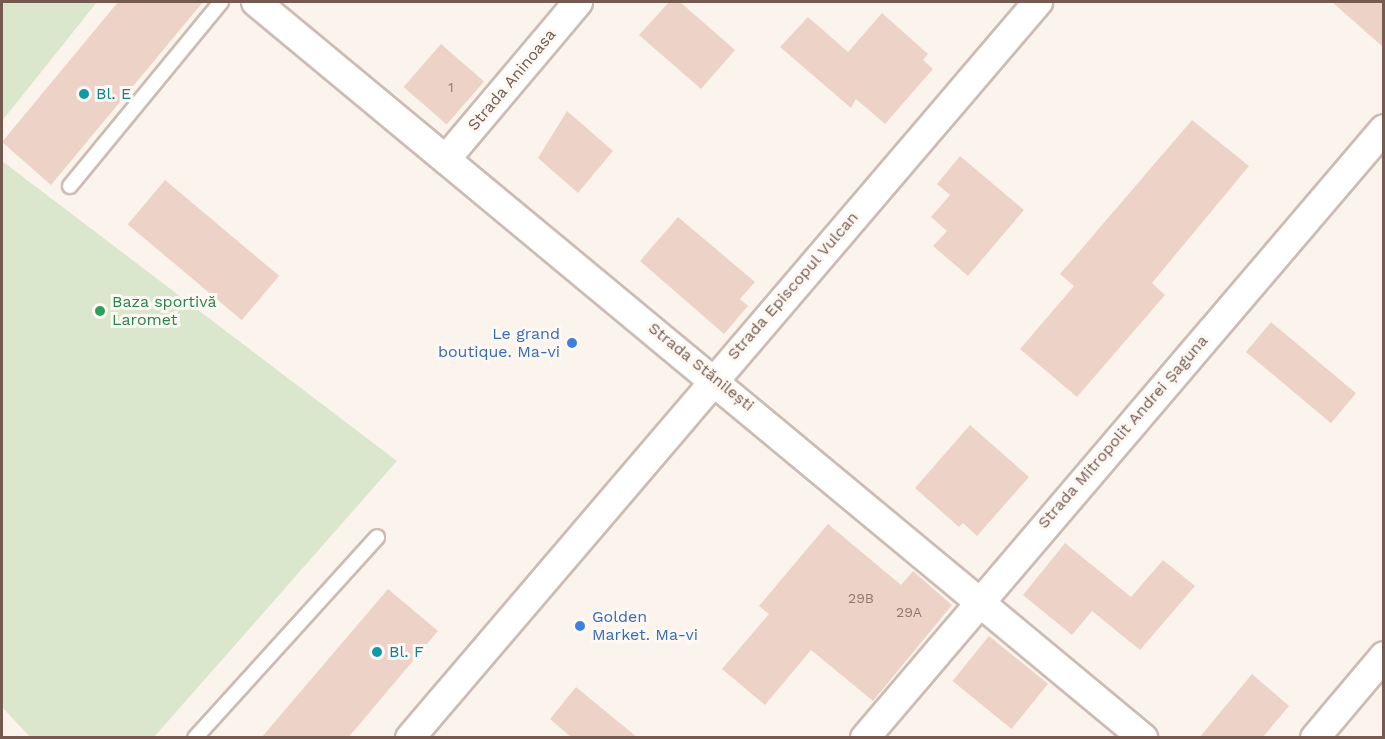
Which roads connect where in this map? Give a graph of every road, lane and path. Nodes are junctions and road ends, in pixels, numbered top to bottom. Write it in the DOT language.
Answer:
graph roads {
  1 [pos="221,2"];
  2 [pos="256,2"];
  3 [pos="578,2"];
  4 [pos="1038,2"];
  5 [pos="1383,129"];
  6 [pos="446,159"];
  7 [pos="70,186"];
  8 [pos="715,378"];
  9 [pos="377,537"];
  10 [pos="980,600"];
  11 [pos="1383,656"];
  12 [pos="195,738"];
  13 [pos="410,738"];
  14 [pos="866,738"];
  15 [pos="1143,738"];
  16 [pos="1316,738"];
  1 -- 7 [label="lane"];
  2 -- 6 [label="street, Strada Stănilești"];
  3 -- 6 [label="street, Strada Aninoasa"];
  4 -- 8 [label="street, Strada Episcopul Vulcan"];
  5 -- 10 [label="street, Strada Mitropolit Andrei Șaguna"];
  6 -- 8 [label="street, Strada Stănilești"];
  8 -- 10 [label="street, Strada Stănilești"];
  8 -- 13 [label="street, Strada Episcopul Vulcan"];
  9 -- 12 [label="lane"];
  10 -- 14 [label="street, Strada Mitropolit Andrei Șaguna"];
  10 -- 15 [label="street, Strada Stănilești"];
  11 -- 16 [label="street"];
}
